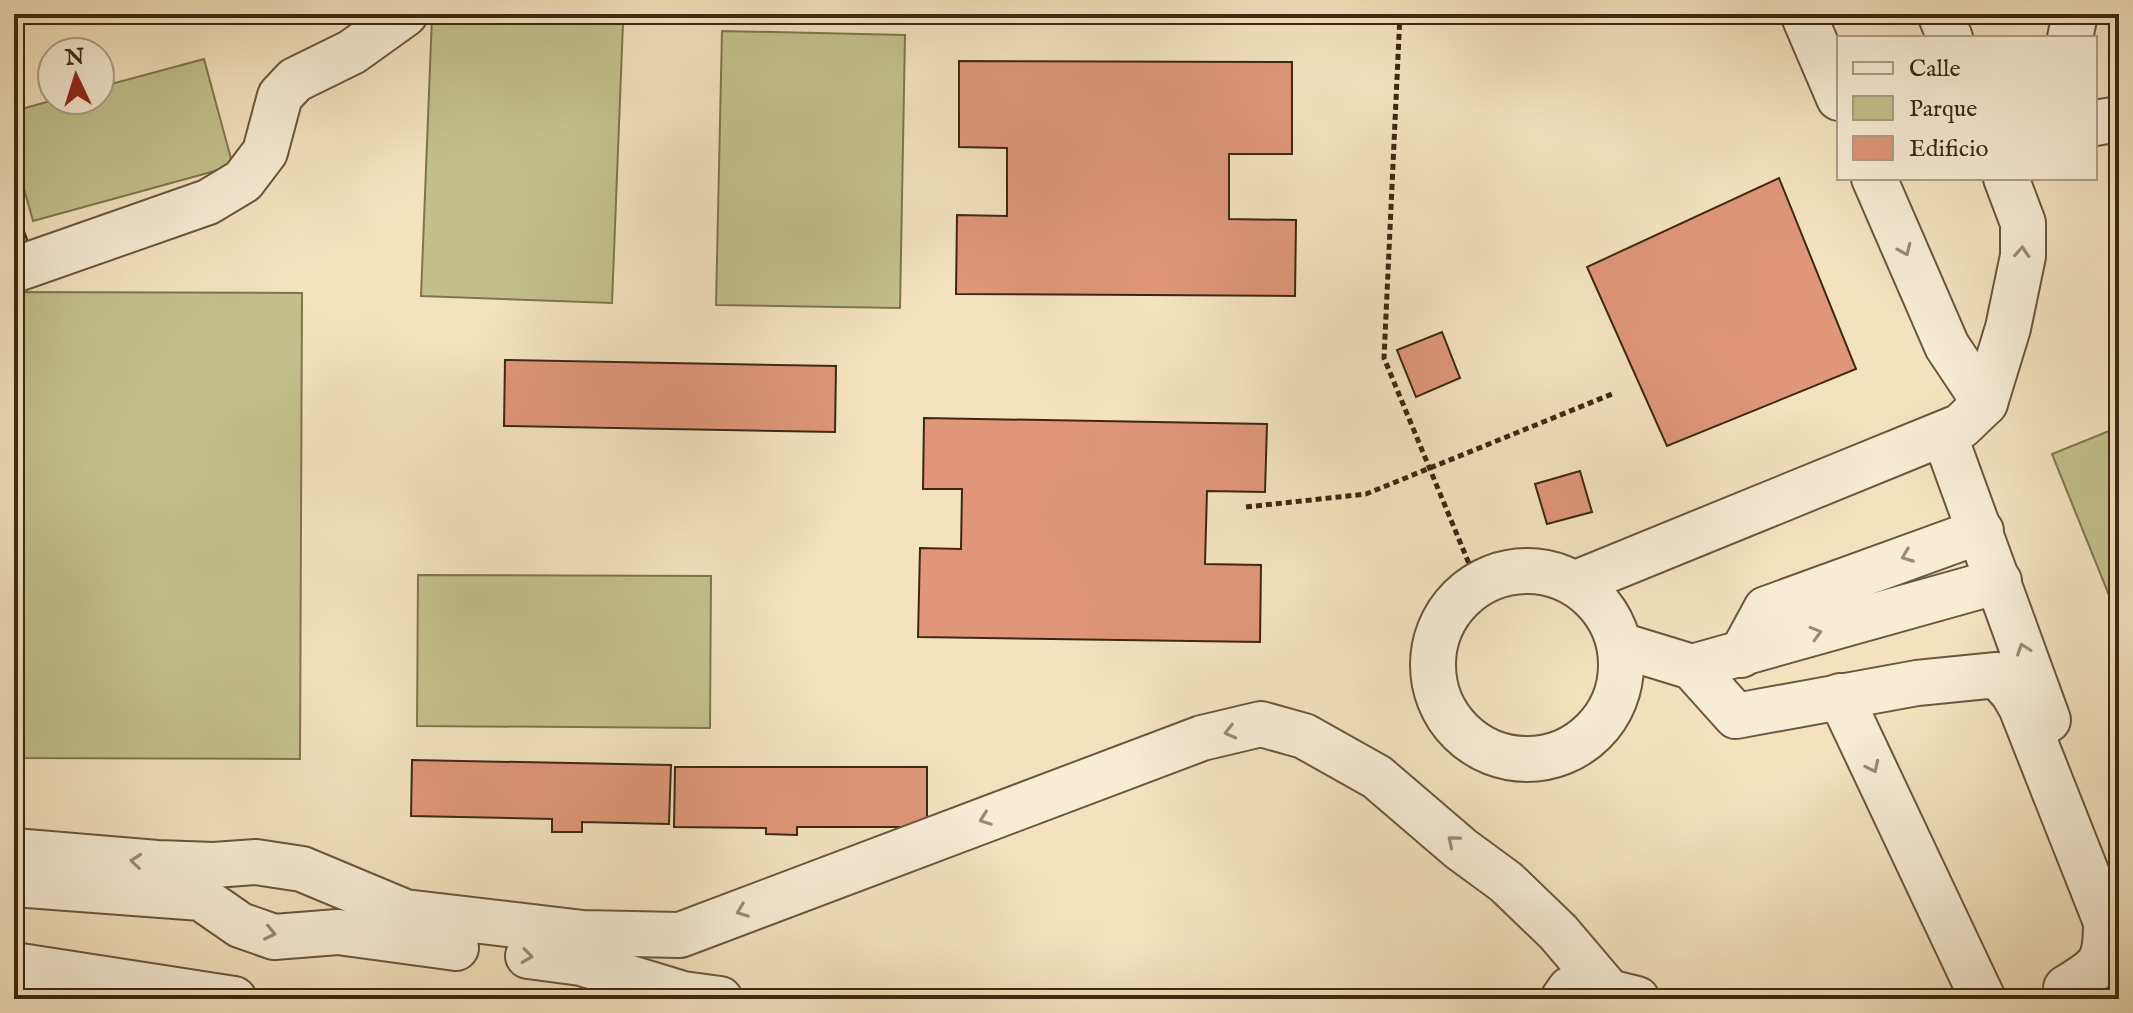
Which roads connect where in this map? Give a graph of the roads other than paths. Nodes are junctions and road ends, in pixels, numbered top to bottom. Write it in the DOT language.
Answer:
graph roads {
  1 [pos="405,14"];
  2 [pos="1803,14"];
  3 [pos="1940,14"];
  4 [pos="2075,14"];
  5 [pos="1949,36"];
  6 [pos="2070,36"];
  7 [pos="1837,93"];
  8 [pos="2119,119"];
  9 [pos="2097,123"];
  10 [pos="1875,180"];
  11 [pos="2007,180"];
  12 [pos="14,270"];
  13 [pos="1985,403"];
  14 [pos="1944,434"];
  15 [pos="1981,531"];
  16 [pos="1999,581"];
  17 [pos="1576,583"];
  18 [pos="1620,645"];
  19 [pos="1741,655"];
  20 [pos="1692,667"];
  21 [pos="1840,696"];
  22 [pos="16,857"];
  23 [pos="208,882"];
  24 [pos="2119,906"];
  25 [pos="680,935"];
  26 [pos="1545,939"];
  27 [pos="14,965"];
  28 [pos="2066,988"];
  29 [pos="1572,996"];
  30 [pos="702,997"];
  31 [pos="234,999"];
  32 [pos="1637,999"];
  33 [pos="1983,999"];
  1 -- 12 [label="street"];
  2 -- 7 [label="street"];
  3 -- 5 [label="street"];
  4 -- 6 [label="street"];
  8 -- 9 [label="street"];
  10 -- 13 [label="street, one-way"];
  13 -- 11 [label="street, one-way"];
  13 -- 14 [label="street"];
  14 -- 15 [label="street"];
  14 -- 17 [label="street"];
  15 -- 16 [label="street"];
  15 -- 19 [label="street, one-way"];
  19 -- 16 [label="street, one-way"];
  24 -- 16 [label="street, one-way"];
  17 -- 18 [label="street"];
  17 -- 18 [label="street"];
  18 -- 20 [label="street"];
  19 -- 20 [label="street"];
  20 -- 21 [label="street"];
  21 -- 28 [label="street"];
  21 -- 33 [label="street, one-way"];
  22 -- 23 [label="street"];
  23 -- 25 [label="street"];
  23 -- 30 [label="street, one-way"];
  26 -- 25 [label="street, one-way"];
  25 -- 30 [label="street"];
  26 -- 29 [label="street"];
  26 -- 32 [label="street"];
  27 -- 31 [label="street"];
}
